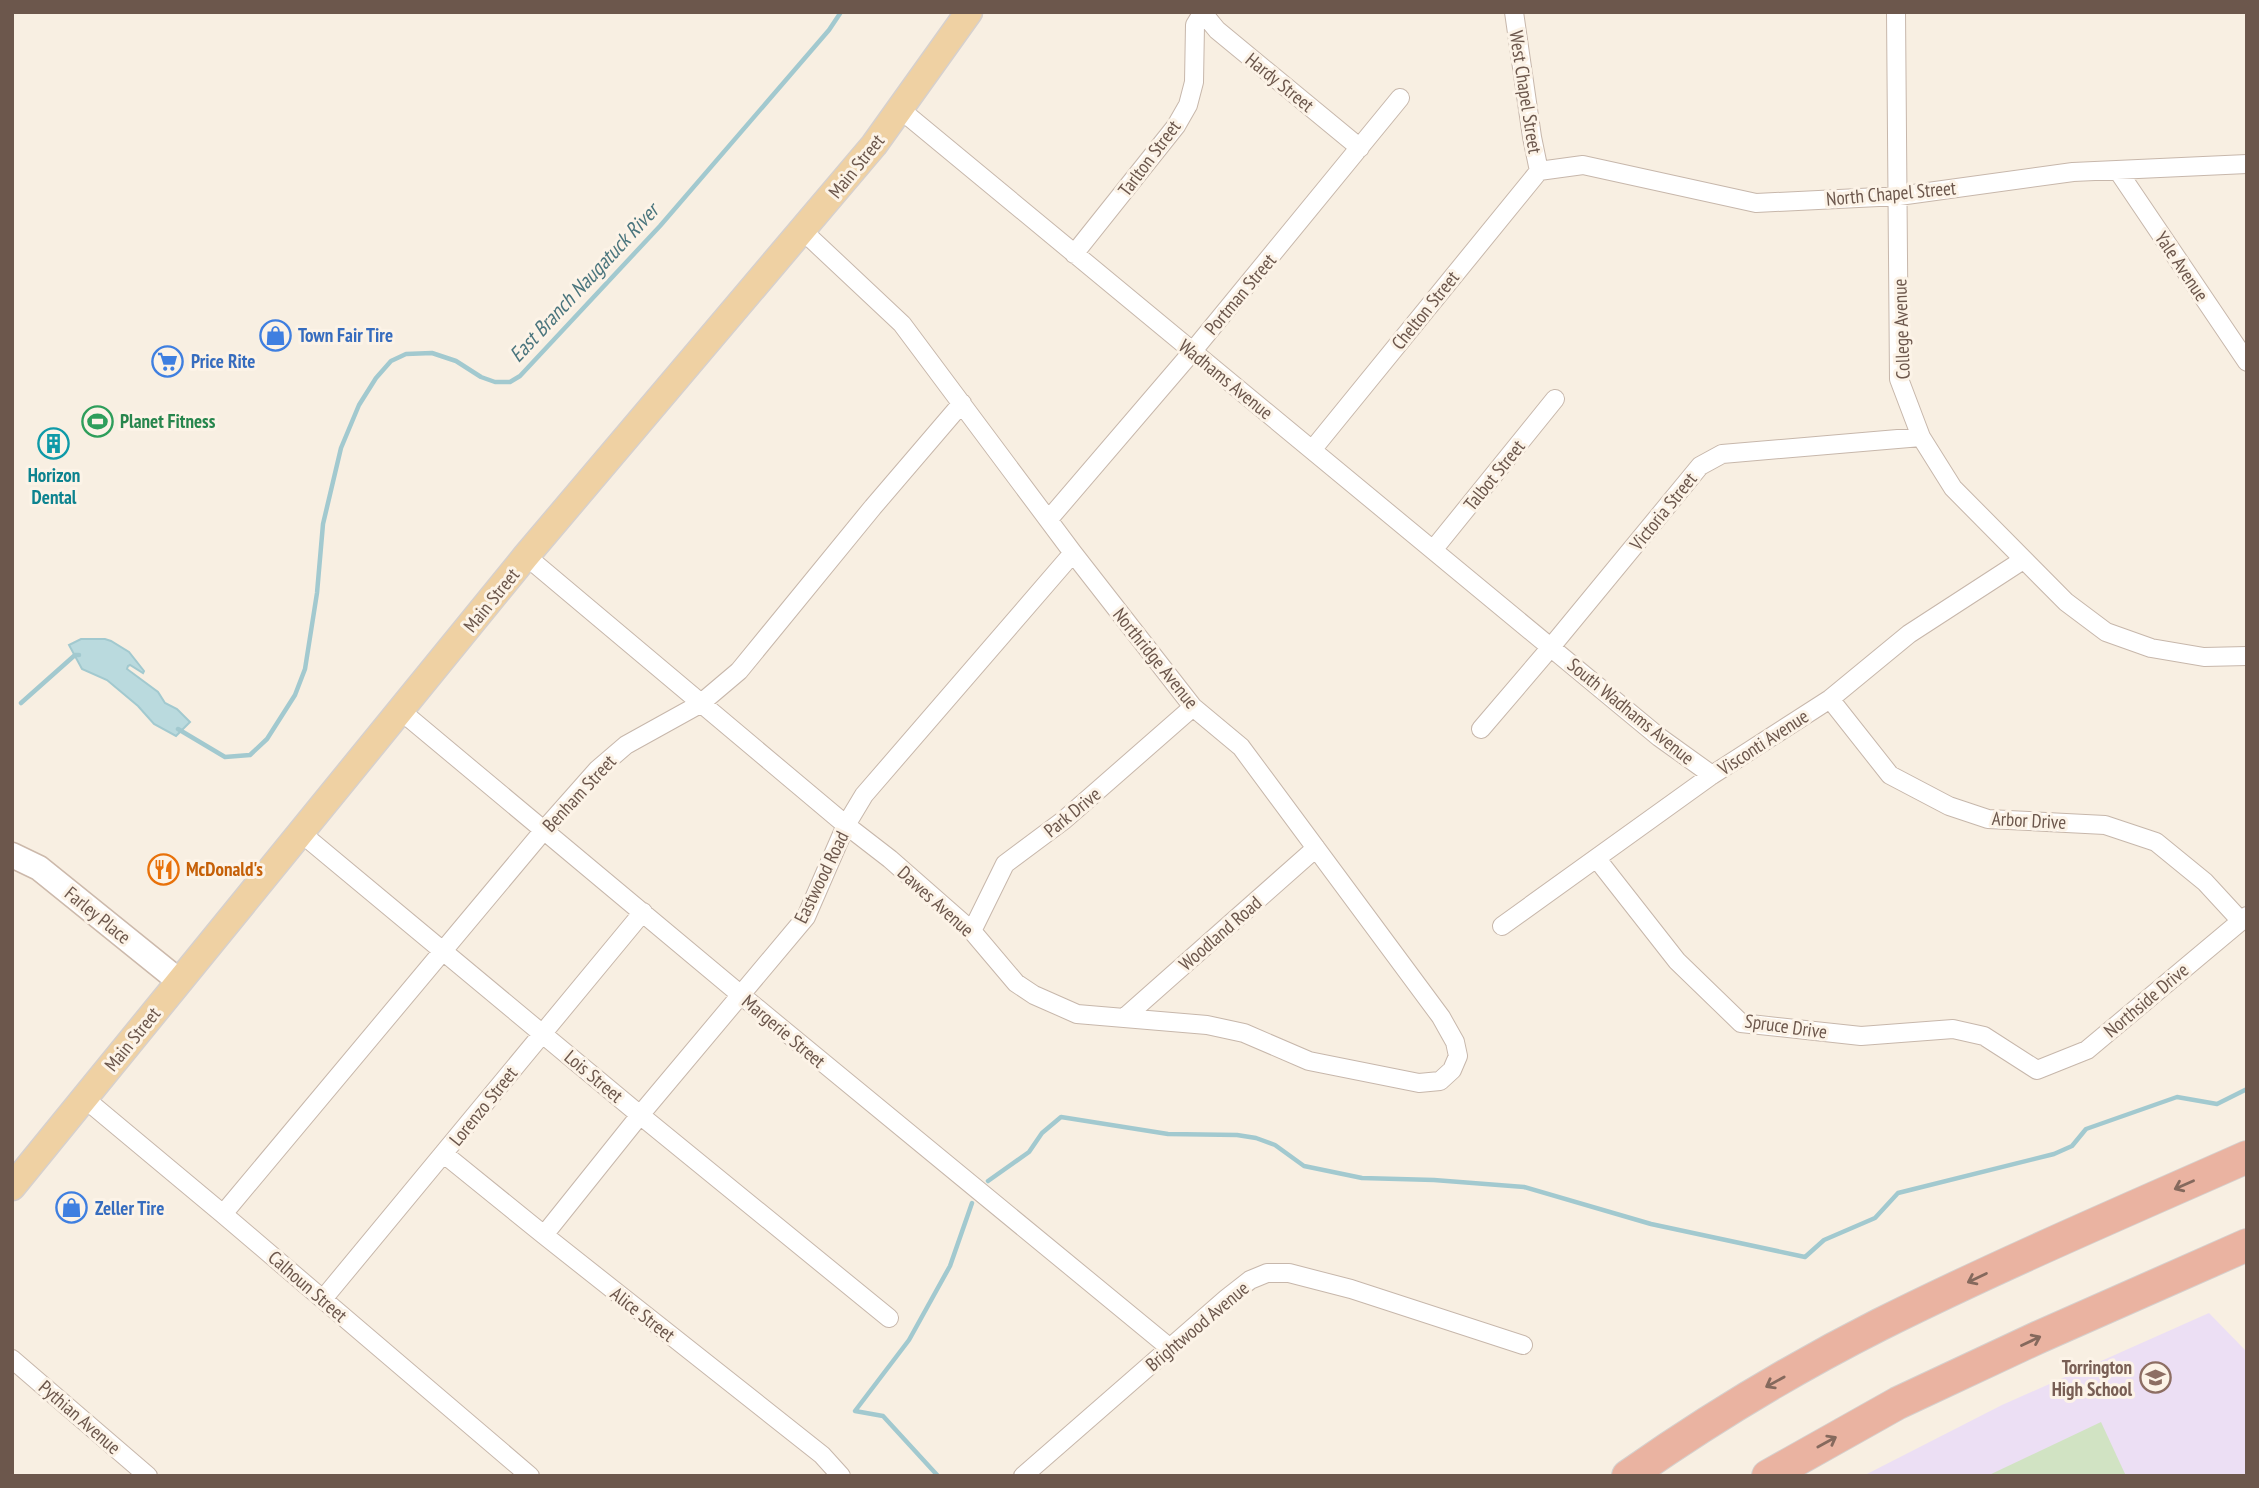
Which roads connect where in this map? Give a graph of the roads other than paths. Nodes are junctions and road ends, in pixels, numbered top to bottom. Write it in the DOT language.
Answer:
graph roads {
  1 [pos="969,12"];
  2 [pos="1514,12"];
  3 [pos="1896,12"];
  4 [pos="1203,13"];
  5 [pos="1399,98"];
  6 [pos="901,110"];
  7 [pos="1360,148"];
  8 [pos="2247,164"];
  9 [pos="2118,170"];
  10 [pos="1539,171"];
  11 [pos="1899,196"];
  12 [pos="803,231"];
  13 [pos="1074,254"];
  14 [pos="1192,352"];
  15 [pos="2247,362"];
  16 [pos="1555,400"];
  17 [pos="962,403"];
  18 [pos="1921,437"];
  19 [pos="1312,450"];
  20 [pos="1049,519"];
  21 [pos="1433,550"];
  22 [pos="1073,553"];
  23 [pos="526,556"];
  24 [pos="2024,561"];
  25 [pos="1551,647"];
  26 [pos="2247,656"];
  27 [pos="1830,699"];
  28 [pos="700,704"];
  29 [pos="1193,707"];
  30 [pos="401,711"];
  31 [pos="1481,729"];
  32 [pos="1712,775"];
  33 [pos="846,825"];
  34 [pos="544,830"];
  35 [pos="301,832"];
  36 [pos="1316,848"];
  37 [pos="12,855"];
  38 [pos="1597,859"];
  39 [pos="643,912"];
  40 [pos="2244,918"];
  41 [pos="1503,926"];
  42 [pos="972,931"];
  43 [pos="443,951"];
  44 [pos="179,981"];
  45 [pos="741,995"];
  46 [pos="1124,1018"];
  47 [pos="543,1034"];
  48 [pos="2037,1070"];
  49 [pos="1419,1083"];
  50 [pos="84,1098"];
  51 [pos="640,1115"];
  52 [pos="444,1154"];
  53 [pos="2247,1157"];
  54 [pos="12,1187"];
  55 [pos="223,1214"];
  56 [pos="544,1235"];
  57 [pos="2247,1245"];
  58 [pos="323,1299"];
  59 [pos="889,1318"];
  60 [pos="1523,1345"];
  61 [pos="1170,1348"];
  62 [pos="12,1359"];
  63 [pos="148,1476"];
  64 [pos="530,1476"];
  65 [pos="841,1476"];
  66 [pos="1023,1476"];
  67 [pos="1628,1476"];
  68 [pos="1768,1476"];
  1 -- 6 [label="main road, Main Street"];
  2 -- 10 [label="street, West Chapel Street"];
  3 -- 11 [label="street, College Avenue"];
  4 -- 7 [label="street, Hardy Street"];
  4 -- 13 [label="street, Tarlton Street"];
  5 -- 7 [label="street, Portman Street"];
  6 -- 12 [label="main road, Main Street"];
  6 -- 13 [label="street, Wadhams Avenue"];
  7 -- 14 [label="street, Portman Street"];
  8 -- 9 [label="street, North Chapel Street"];
  9 -- 11 [label="street, North Chapel Street"];
  9 -- 15 [label="street, Yale Avenue"];
  10 -- 11 [label="street, North Chapel Street"];
  10 -- 19 [label="street, Chelton Street"];
  11 -- 18 [label="street, College Avenue"];
  12 -- 17 [label="street, Northridge Avenue"];
  12 -- 23 [label="main road, Main Street"];
  13 -- 14 [label="street, Wadhams Avenue"];
  14 -- 19 [label="street, Wadhams Avenue"];
  14 -- 20 [label="street, Portman Street"];
  16 -- 21 [label="street, Talbot Street"];
  17 -- 20 [label="street, Northridge Avenue"];
  17 -- 28 [label="street, Benham Street"];
  18 -- 24 [label="street, College Avenue"];
  18 -- 25 [label="street, Victoria Street"];
  19 -- 21 [label="street, Wadhams Avenue"];
  20 -- 22 [label="street, Northridge Avenue"];
  21 -- 25 [label="street, Wadhams Avenue"];
  22 -- 29 [label="street, Northridge Avenue"];
  22 -- 33 [label="street, Eastwood Road"];
  23 -- 28 [label="street, Dawes Avenue"];
  23 -- 30 [label="main road, Main Street"];
  24 -- 26 [label="street, College Avenue"];
  24 -- 27 [label="street, Visconti Avenue"];
  25 -- 31 [label="street, Victoria Street"];
  25 -- 32 [label="street, South Wadhams Avenue"];
  27 -- 32 [label="street, Visconti Avenue"];
  27 -- 40 [label="street, Arbor Drive"];
  28 -- 33 [label="street, Dawes Avenue"];
  28 -- 34 [label="street, Benham Street"];
  29 -- 36 [label="street, Northridge Avenue"];
  29 -- 42 [label="street, Park Drive"];
  30 -- 34 [label="street, Margerie Street"];
  30 -- 35 [label="main road, Main Street"];
  32 -- 38 [label="street, Visconti Avenue"];
  33 -- 42 [label="street, Dawes Avenue"];
  33 -- 45 [label="street, Eastwood Road"];
  34 -- 39 [label="street, Margerie Street"];
  34 -- 43 [label="street, Benham Street"];
  35 -- 43 [label="street, Lois Street"];
  35 -- 44 [label="main road, Main Street"];
  36 -- 46 [label="street, Woodland Road"];
  36 -- 49 [label="street, Northridge Avenue"];
  37 -- 44 [label="main road, Farley Place"];
  38 -- 41 [label="street, Visconti Avenue"];
  38 -- 48 [label="street, Spruce Drive"];
  39 -- 45 [label="street, Margerie Street"];
  39 -- 47 [label="street, Lorenzo Street"];
  40 -- 48 [label="street, Northside Drive"];
  42 -- 46 [label="street, Dawes Avenue"];
  43 -- 47 [label="street, Lois Street"];
  43 -- 55 [label="street, Benham Street"];
  44 -- 50 [label="main road, Main Street"];
  45 -- 51 [label="street, Eastwood Road"];
  45 -- 61 [label="street, Margerie Street"];
  46 -- 49 [label="street, Dawes Avenue"];
  47 -- 51 [label="street, Lois Street"];
  47 -- 52 [label="street, Lorenzo Street"];
  50 -- 54 [label="main road, Main Street"];
  50 -- 55 [label="street, Calhoun Street"];
  51 -- 56 [label="street, Eastwood Road"];
  51 -- 59 [label="street, Lois Street"];
  52 -- 56 [label="street, Alice Street"];
  52 -- 58 [label="street, Lorenzo Street"];
  53 -- 67 [label="highway, one-way"];
  55 -- 58 [label="street, Calhoun Street"];
  56 -- 65 [label="street, Alice Street"];
  68 -- 57 [label="highway, one-way"];
  58 -- 64 [label="street, Calhoun Street"];
  60 -- 61 [label="street, Brightwood Avenue"];
  61 -- 66 [label="street, Brightwood Avenue"];
  62 -- 63 [label="street, Pythian Avenue"];
}
